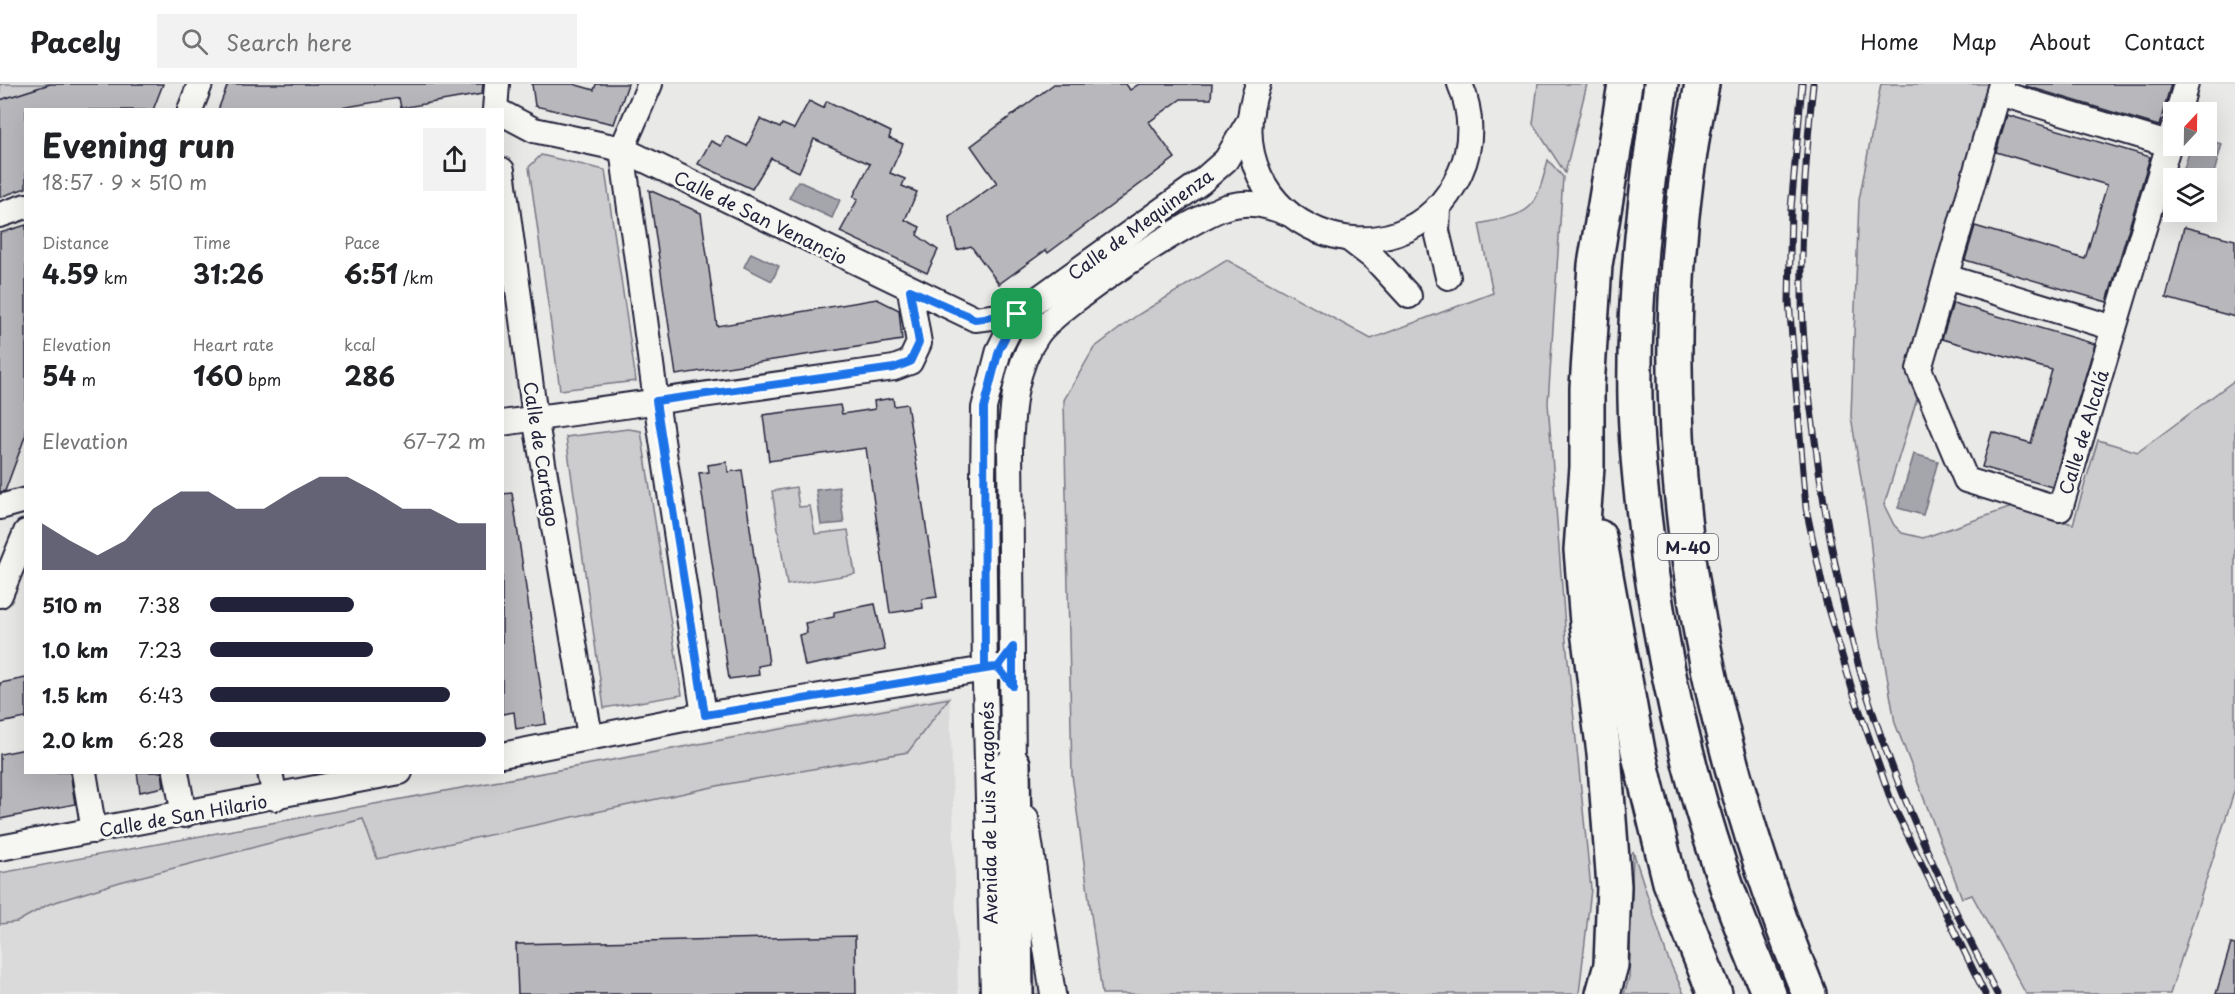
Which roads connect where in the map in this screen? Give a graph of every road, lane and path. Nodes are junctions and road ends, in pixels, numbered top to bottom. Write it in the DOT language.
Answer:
graph roads {
  1 [pos="200,84"];
  2 [pos="497,84"];
  3 [pos="650,84"];
  4 [pos="1460,84"];
  5 [pos="1478,84"];
  6 [pos="1625,84"];
  7 [pos="1661,84"];
  8 [pos="1702,84"];
  9 [pos="2186,84"];
  10 [pos="2000,88"];
  11 [pos="1252,98"];
  12 [pos="2181,102"];
  13 [pos="191,108"];
  14 [pos="495,108"];
  15 [pos="1468,108"];
  16 [pos="504,115"];
  17 [pos="2163,134"];
  18 [pos="622,149"];
  19 [pos="2165,156"];
  20 [pos="24,207"];
  21 [pos="1438,207"];
  22 [pos="505,209"];
  23 [pos="1287,213"];
  24 [pos="0,214"];
  25 [pos="1349,239"];
  26 [pos="1448,277"];
  27 [pos="1946,277"];
  28 [pos="910,290"];
  29 [pos="1408,296"];
  30 [pos="512,314"];
  31 [pos="1017,314"];
  32 [pos="2114,328"];
  33 [pos="656,401"];
  34 [pos="535,417"];
  35 [pos="504,423"];
  36 [pos="1587,467"];
  37 [pos="24,501"];
  38 [pos="0,507"];
  39 [pos="24,537"];
  40 [pos="0,595"];
  41 [pos="1013,647"];
  42 [pos="992,668"];
  43 [pos="1013,686"];
  44 [pos="705,715"];
  45 [pos="590,736"];
  46 [pos="504,754"];
  47 [pos="1013,764"];
  48 [pos="84,774"];
  49 [pos="176,774"];
  50 [pos="270,774"];
  51 [pos="388,774"];
  52 [pos="356,777"];
  53 [pos="275,798"];
  54 [pos="184,815"];
  55 [pos="94,831"];
  56 [pos="0,848"];
  57 [pos="993,994"];
  58 [pos="1016,994"];
  59 [pos="1053,994"];
  60 [pos="1603,994"];
  61 [pos="1715,994"];
  62 [pos="1769,994"];
  63 [pos="1809,994"];
  1 -- 13 [label="street"];
  2 -- 14 [label="street"];
  3 -- 18 [label="street"];
  4 -- 15 [label="street"];
  5 -- 15 [label="street"];
  6 -- 36 [label="highway"];
  7 -- 62 [label="highway, M-40"];
  8 -- 63 [label="highway, M-40"];
  9 -- 12 [label="street"];
  10 -- 17 [label="street, Calle de Alcalá"];
  10 -- 27 [label="street, Calle de Alcalá"];
  11 -- 23 [label="street"];
  11 -- 31 [label="street, Calle de Mequinenza"];
  15 -- 21 [label="street"];
  16 -- 18 [label="street, Calle de San Venancio"];
  18 -- 28 [label="street, Calle de San Venancio"];
  18 -- 33 [label="street"];
  19 -- 32 [label="street, Calle de Alcalá"];
  20 -- 24 [label="street"];
  21 -- 25 [label="street"];
  21 -- 26 [label="street"];
  22 -- 30 [label="street, Calle de Cartago"];
  23 -- 25 [label="street"];
  23 -- 41 [label="street, Avenida de Luis Aragonés"];
  25 -- 29 [label="street"];
  27 -- 32 [label="street"];
  27 -- 32 [label="street, Calle de Alcalá"];
  28 -- 31 [label="street, Calle de San Venancio"];
  28 -- 33 [label="street"];
  30 -- 34 [label="street, Calle de Cartago"];
  31 -- 42 [label="street, Avenida de Luis Aragonés"];
  33 -- 34 [label="street"];
  33 -- 44 [label="street"];
  34 -- 35 [label="street"];
  34 -- 45 [label="street, Calle de Cartago"];
  36 -- 60 [label="highway"];
  36 -- 61 [label="highway"];
  37 -- 38 [label="street"];
  39 -- 40 [label="street"];
  41 -- 42 [label="street"];
  41 -- 43 [label="street, Avenida de Luis Aragonés"];
  42 -- 43 [label="street"];
  42 -- 44 [label="street"];
  42 -- 57 [label="street, Avenida de Luis Aragonés"];
  43 -- 47 [label="street, Avenida de Luis Aragonés"];
  44 -- 45 [label="street"];
  45 -- 46 [label="street"];
  47 -- 58 [label="highway"];
  47 -- 59 [label="street, Avenida de Luis Aragonés"];
  48 -- 55 [label="street"];
  49 -- 54 [label="street"];
  50 -- 53 [label="street"];
  51 -- 52 [label="street, Calle de San Hilario"];
  52 -- 53 [label="street, Calle de San Hilario"];
  53 -- 54 [label="street, Calle de San Hilario"];
  54 -- 55 [label="street, Calle de San Hilario"];
  55 -- 56 [label="street, Calle de San Hilario"];
}
